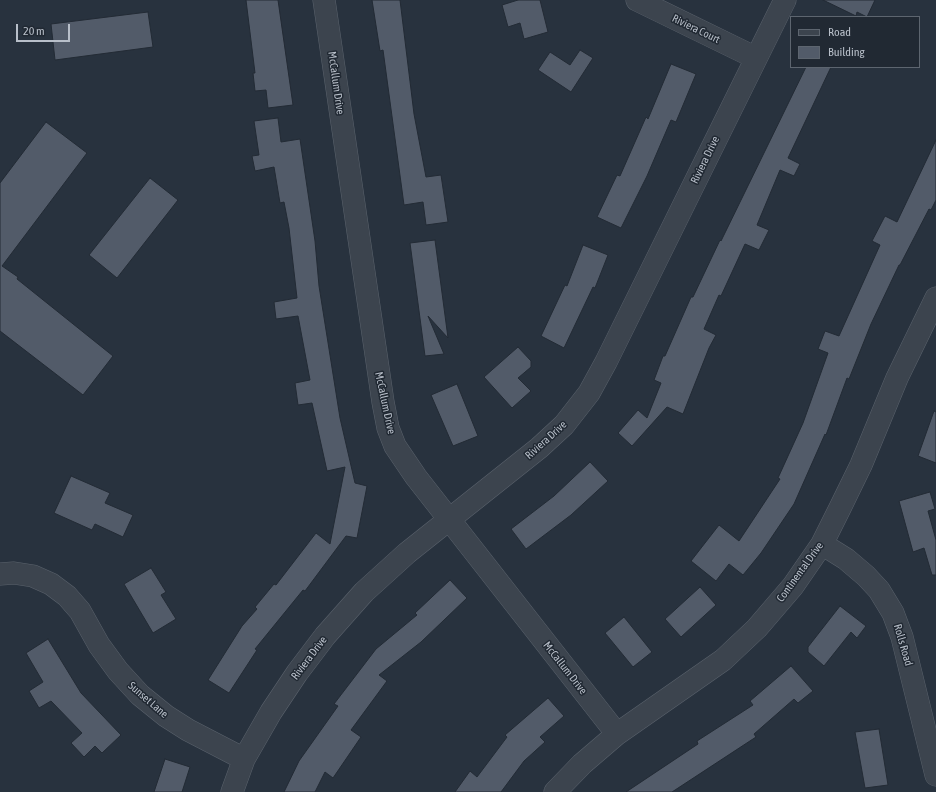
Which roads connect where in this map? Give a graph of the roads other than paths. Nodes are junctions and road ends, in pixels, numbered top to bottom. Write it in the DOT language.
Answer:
graph roads {
  1 [pos="324,0"];
  2 [pos="637,0"];
  3 [pos="785,0"];
  4 [pos="756,58"];
  5 [pos="936,298"];
  6 [pos="449,519"];
  7 [pos="822,544"];
  8 [pos="0,574"];
  9 [pos="617,734"];
  10 [pos="244,759"];
  11 [pos="936,775"];
  12 [pos="232,792"];
  13 [pos="555,792"];
  1 -- 6 [label="street, McCallum Drive"];
  2 -- 4 [label="street, Riviera Court"];
  3 -- 4 [label="street, Riviera Drive"];
  4 -- 6 [label="street, Riviera Drive"];
  5 -- 7 [label="street, Continental Drive"];
  6 -- 9 [label="street, McCallum Drive"];
  6 -- 10 [label="street, Riviera Drive"];
  7 -- 9 [label="street, Continental Drive"];
  7 -- 11 [label="street, Rolls Road"];
  8 -- 10 [label="street, Sunset Lane"];
  9 -- 13 [label="street, Continental Drive"];
  10 -- 12 [label="street, Riviera Drive"];
}
